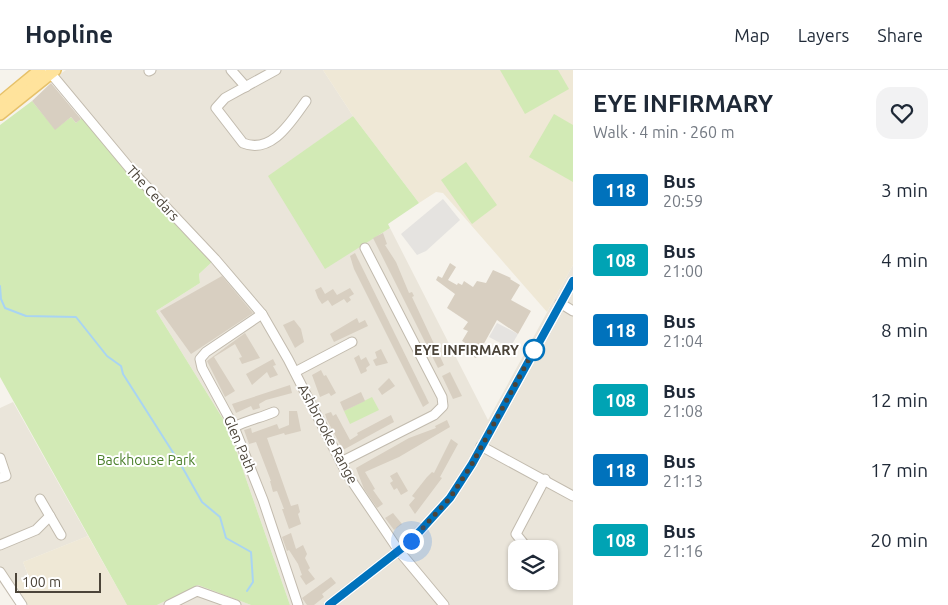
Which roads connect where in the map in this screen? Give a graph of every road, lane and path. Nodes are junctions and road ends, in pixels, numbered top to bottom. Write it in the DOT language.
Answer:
graph roads {
  1 [pos="231,70"];
  2 [pos="276,70"];
  3 [pos="48,71"];
  4 [pos="246,87"];
  5 [pos="306,101"];
  6 [pos="0,103"];
  7 [pos="0,114"];
  8 [pos="365,248"];
  9 [pos="573,281"];
  10 [pos="560,304"];
  11 [pos="573,311"];
  12 [pos="262,314"];
  13 [pos="352,342"];
  14 [pos="294,372"];
  15 [pos="274,412"];
  16 [pos="234,427"];
  17 [pos="482,446"];
  18 [pos="0,458"];
  19 [pos="341,462"];
  20 [pos="0,478"];
  21 [pos="544,479"];
  22 [pos="573,496"];
  23 [pos="40,499"];
  24 [pos="50,516"];
  25 [pos="61,535"];
  26 [pos="521,540"];
  27 [pos="0,545"];
  28 [pos="399,551"];
  29 [pos="0,572"];
  30 [pos="22,605"];
  31 [pos="169,605"];
  32 [pos="236,605"];
  33 [pos="298,605"];
  34 [pos="329,605"];
  35 [pos="444,605"];
  1 -- 4 [label="street"];
  2 -- 4 [label="street"];
  3 -- 6 [label="main road"];
  3 -- 7 [label="main road"];
  3 -- 12 [label="street, The Cedars"];
  4 -- 5 [label="street"];
  8 -- 19 [label="street"];
  9 -- 10 [label="street"];
  10 -- 11 [label="street"];
  10 -- 17 [label="street"];
  12 -- 14 [label="street, Ashbrooke Range"];
  12 -- 16 [label="street, Glen Path"];
  13 -- 14 [label="street"];
  14 -- 19 [label="street, Ashbrooke Range"];
  15 -- 16 [label="street"];
  16 -- 33 [label="street, Glen Path"];
  17 -- 21 [label="street"];
  17 -- 28 [label="street"];
  18 -- 20 [label="street"];
  19 -- 28 [label="street, Ashbrooke Range"];
  21 -- 22 [label="street"];
  21 -- 26 [label="street"];
  23 -- 24 [label="street"];
  24 -- 25 [label="street"];
  24 -- 27 [label="street"];
  28 -- 34 [label="street"];
  28 -- 35 [label="street, Ashbrooke Range"];
  29 -- 30 [label="street"];
  31 -- 32 [label="street"];
}
